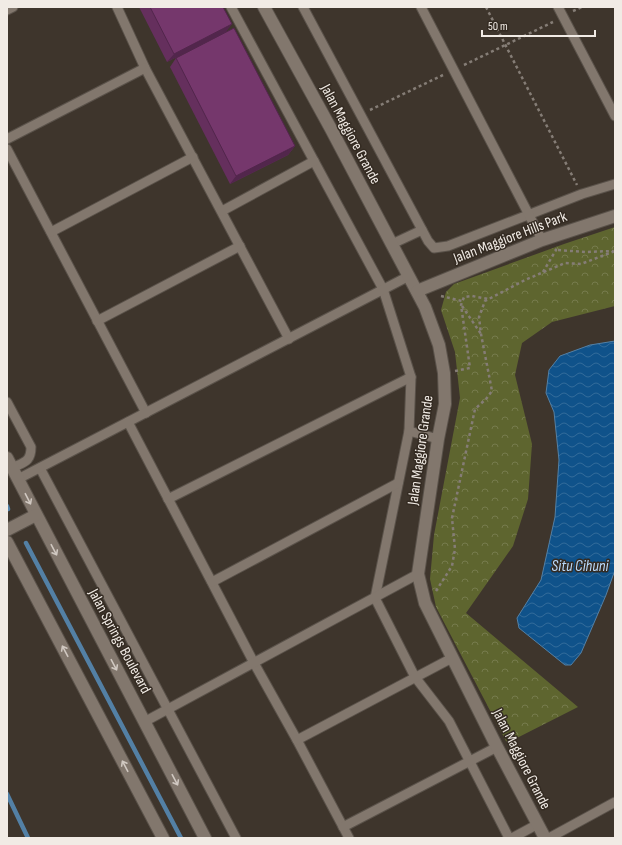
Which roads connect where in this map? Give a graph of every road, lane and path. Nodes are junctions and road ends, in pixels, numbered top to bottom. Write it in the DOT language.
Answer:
graph roads {
  1 [pos="13,7"];
  2 [pos="117,7"];
  3 [pos="231,7"];
  4 [pos="264,7"];
  5 [pos="303,7"];
  6 [pos="421,7"];
  7 [pos="486,7"];
  8 [pos="558,7"];
  9 [pos="7,10"];
  10 [pos="145,68"];
  11 [pos="615,116"];
  12 [pos="7,139"];
  13 [pos="7,149"];
  14 [pos="193,158"];
  15 [pos="314,161"];
  16 [pos="615,184"];
  17 [pos="582,194"];
  18 [pos="222,211"];
  19 [pos="529,215"];
  20 [pos="615,216"];
  21 [pos="422,230"];
  22 [pos="51,232"];
  23 [pos="542,240"];
  24 [pos="392,244"];
  25 [pos="240,246"];
  26 [pos="556,250"];
  27 [pos="615,251"];
  28 [pos="543,272"];
  29 [pos="409,276"];
  30 [pos="383,289"];
  31 [pos="417,291"];
  32 [pos="488,299"];
  33 [pos="461,305"];
  34 [pos="98,321"];
  35 [pos="481,334"];
  36 [pos="289,339"];
  37 [pos="444,373"];
  38 [pos="411,377"];
  39 [pos="7,402"];
  40 [pos="146,413"];
  41 [pos="128,422"];
  42 [pos="409,431"];
  43 [pos="438,439"];
  44 [pos="10,463"];
  45 [pos="40,468"];
  46 [pos="18,480"];
  47 [pos="398,483"];
  48 [pos="168,499"];
  49 [pos="36,515"];
  50 [pos="7,530"];
  51 [pos="7,542"];
  52 [pos="418,574"];
  53 [pos="212,582"];
  54 [pos="375,598"];
  55 [pos="425,603"];
  56 [pos="452,658"];
  57 [pos="254,663"];
  58 [pos="415,678"];
  59 [pos="168,709"];
  60 [pos="144,722"];
  61 [pos="297,740"];
  62 [pos="497,747"];
  63 [pos="470,761"];
  64 [pos="615,802"];
  65 [pos="538,824"];
  66 [pos="343,827"];
  67 [pos="163,838"];
  68 [pos="205,838"];
  69 [pos="236,838"];
  70 [pos="349,838"];
  71 [pos="511,838"];
  72 [pos="545,838"];
  73 [pos="549,838"];
  1 -- 9 [label="lane"];
  2 -- 10 [label="lane"];
  3 -- 15 [label="lane"];
  4 -- 24 [label="street, Jalan Maggiore Grande"];
  5 -- 21 [label="lane"];
  6 -- 19 [label="lane"];
  7 -- 17 [label="path"];
  8 -- 11 [label="lane"];
  10 -- 12 [label="lane"];
  10 -- 14 [label="lane"];
  13 -- 22 [label="lane"];
  14 -- 18 [label="lane"];
  14 -- 22 [label="lane"];
  15 -- 18 [label="lane"];
  15 -- 30 [label="lane"];
  16 -- 17 [label="lane"];
  17 -- 19 [label="lane"];
  18 -- 25 [label="lane"];
  19 -- 21 [label="lane"];
  19 -- 23 [label="lane"];
  20 -- 23 [label="street, Jalan Maggiore Hills Park"];
  21 -- 24 [label="lane"];
  22 -- 34 [label="lane"];
  23 -- 26 [label="path"];
  23 -- 31 [label="street, Jalan Maggiore Hills Park"];
  24 -- 29 [label="street, Jalan Maggiore Grande"];
  25 -- 34 [label="lane"];
  25 -- 36 [label="lane"];
  26 -- 27 [label="path"];
  26 -- 28 [label="path"];
  27 -- 28 [label="path"];
  28 -- 32 [label="path"];
  29 -- 30 [label="lane"];
  29 -- 31 [label="street, Jalan Maggiore Grande"];
  30 -- 36 [label="lane"];
  30 -- 38 [label="lane"];
  31 -- 37 [label="street, Jalan Maggiore Grande"];
  32 -- 33 [label="path"];
  32 -- 35 [label="path"];
  33 -- 35 [label="path"];
  33 -- 37 [label="path"];
  34 -- 40 [label="lane"];
  35 -- 55 [label="path"];
  36 -- 40 [label="lane"];
  37 -- 43 [label="street, Jalan Maggiore Grande"];
  38 -- 42 [label="lane"];
  38 -- 48 [label="lane"];
  39 -- 44 [label="lane"];
  40 -- 41 [label="lane"];
  41 -- 45 [label="lane"];
  41 -- 48 [label="lane"];
  42 -- 43 [label="lane"];
  42 -- 47 [label="lane"];
  43 -- 52 [label="street, Jalan Maggiore Grande"];
  44 -- 46 [label="street, Jalan Springs Boulevard"];
  45 -- 46 [label="lane"];
  45 -- 59 [label="lane"];
  46 -- 49 [label="street, Jalan Springs Boulevard, one-way"];
  47 -- 53 [label="lane"];
  47 -- 54 [label="lane"];
  48 -- 53 [label="lane"];
  49 -- 50 [label="street"];
  49 -- 60 [label="street, Jalan Springs Boulevard, one-way"];
  67 -- 51 [label="street, one-way"];
  52 -- 54 [label="lane"];
  52 -- 55 [label="street, Jalan Maggiore Grande"];
  53 -- 57 [label="lane"];
  54 -- 57 [label="lane"];
  54 -- 58 [label="lane"];
  55 -- 56 [label="street, Jalan Maggiore Grande"];
  56 -- 58 [label="lane"];
  56 -- 62 [label="street, Jalan Maggiore Grande"];
  57 -- 59 [label="lane"];
  57 -- 61 [label="lane"];
  58 -- 61 [label="lane"];
  58 -- 63 [label="lane"];
  59 -- 60 [label="lane"];
  59 -- 69 [label="lane"];
  60 -- 68 [label="street, Jalan Springs Boulevard, one-way"];
  61 -- 66 [label="lane"];
  62 -- 63 [label="lane"];
  62 -- 65 [label="street, Jalan Maggiore Grande"];
  63 -- 66 [label="lane"];
  63 -- 71 [label="lane"];
  64 -- 73 [label="lane"];
  65 -- 71 [label="lane"];
  65 -- 72 [label="street, Jalan Maggiore Grande"];
  66 -- 70 [label="lane"];
}
